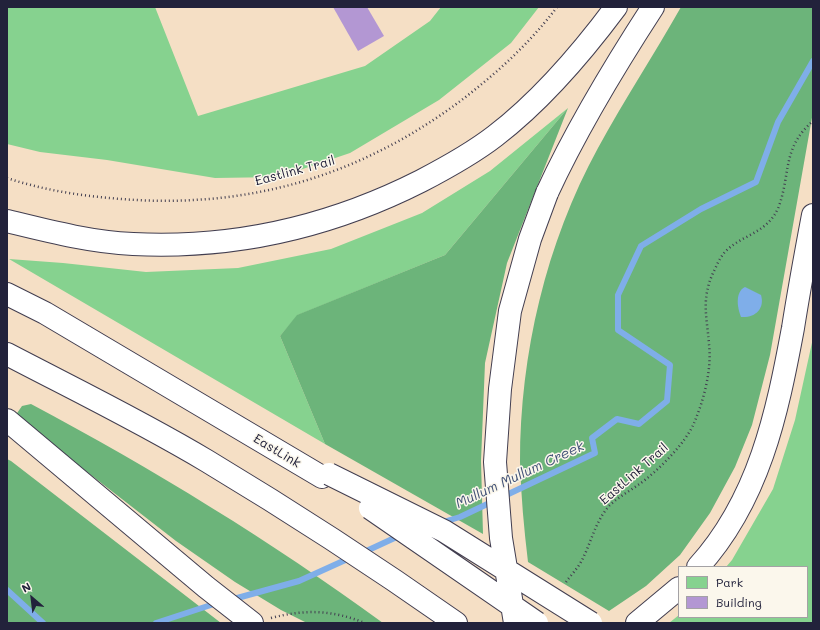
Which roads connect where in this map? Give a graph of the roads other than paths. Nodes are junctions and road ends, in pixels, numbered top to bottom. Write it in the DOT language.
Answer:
graph roads {
  1 [pos="616,7"];
  2 [pos="654,7"];
  3 [pos="813,214"];
  4 [pos="7,221"];
  5 [pos="7,294"];
  6 [pos="7,354"];
  7 [pos="7,420"];
  8 [pos="325,476"];
  9 [pos="699,566"];
  10 [pos="678,589"];
  11 [pos="260,621"];
  12 [pos="456,623"];
  13 [pos="515,623"];
  14 [pos="537,623"];
  15 [pos="591,623"];
  16 [pos="637,623"];
  1 -- 4 [label="highway"];
  2 -- 13 [label="highway, bridge"];
  3 -- 9 [label="highway"];
  5 -- 8 [label="highway, EastLink"];
  6 -- 12 [label="highway"];
  7 -- 11 [label="highway"];
  8 -- 14 [label="highway, EastLink, bridge"];
  8 -- 15 [label="highway, bridge"];
  10 -- 16 [label="highway"];
}
